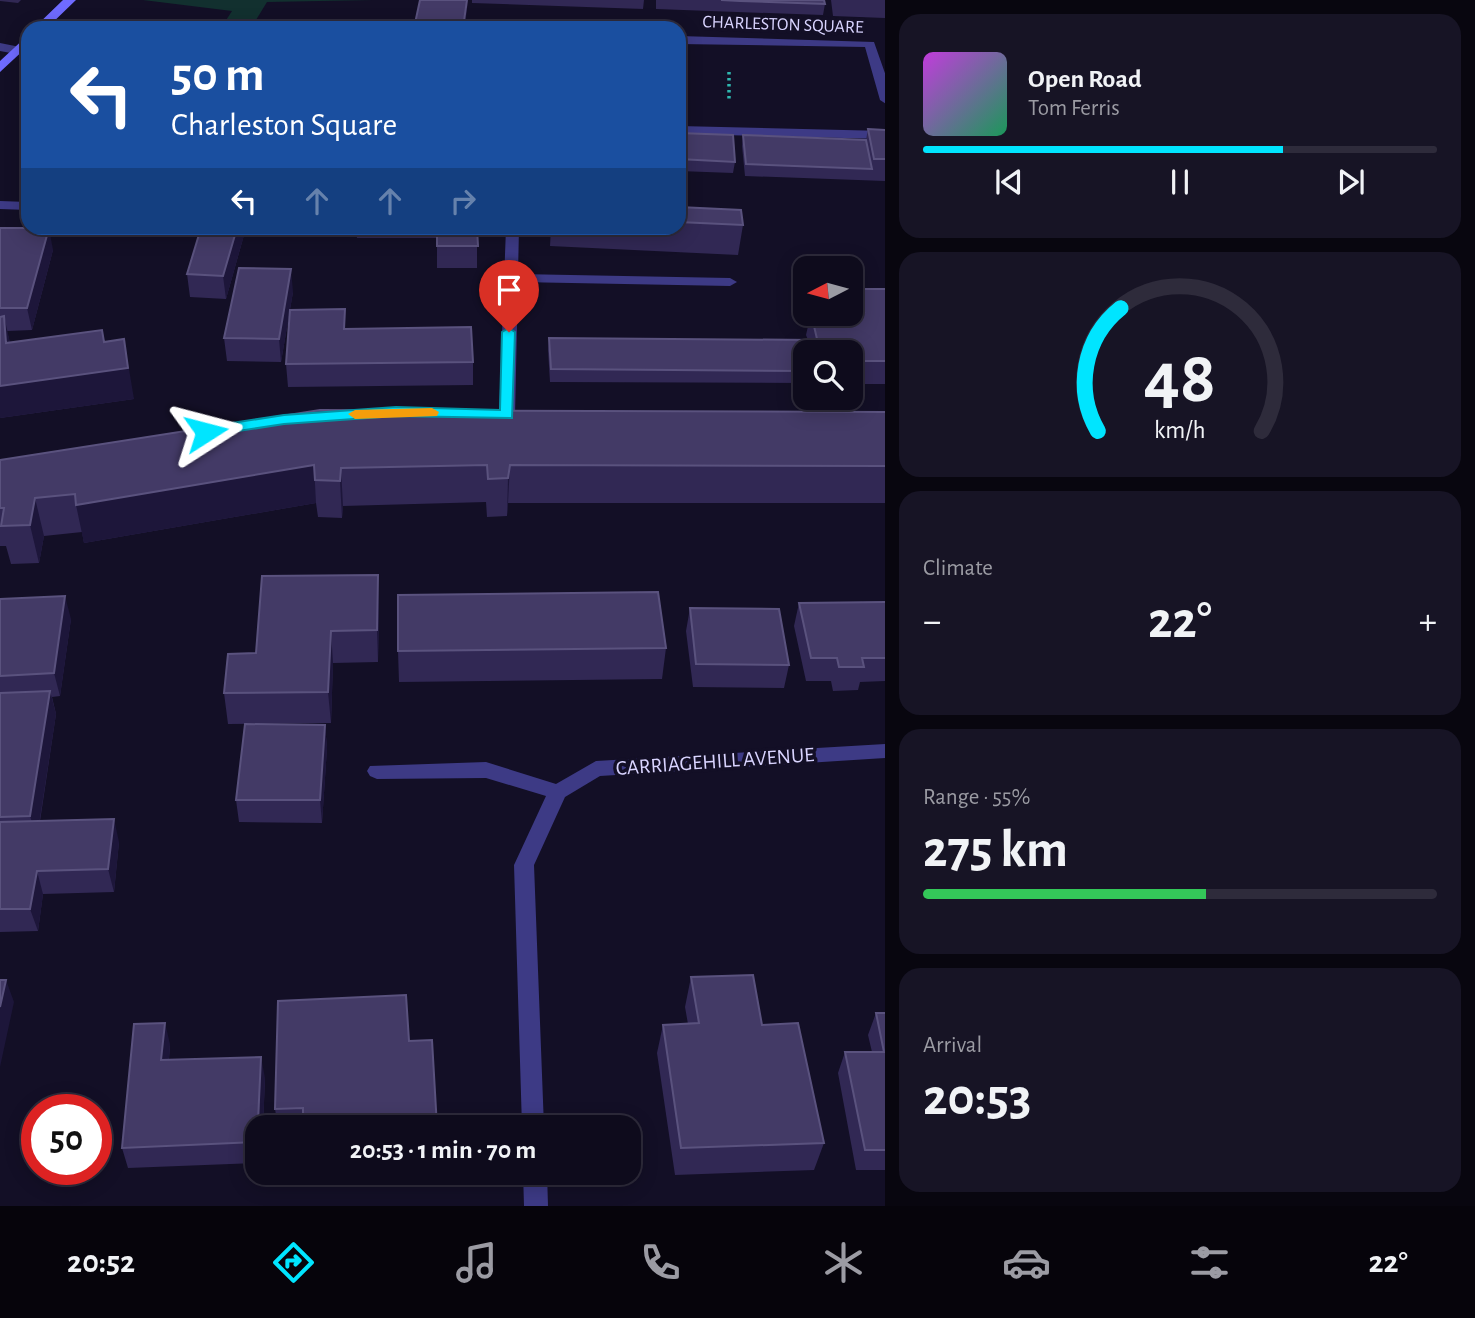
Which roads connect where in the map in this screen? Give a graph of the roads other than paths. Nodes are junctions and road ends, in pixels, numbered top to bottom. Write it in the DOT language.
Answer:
graph roads {
  1 [pos="70,0"];
  2 [pos="48,21"];
  3 [pos="686,40"];
  4 [pos="21,45"];
  5 [pos="0,47"];
  6 [pos="16,50"];
  7 [pos="0,68"];
  8 [pos="885,100"];
  9 [pos="686,130"];
  10 [pos="885,135"];
  11 [pos="0,205"];
  12 [pos="21,206"];
  13 [pos="512,235"];
  14 [pos="510,278"];
  15 [pos="730,282"];
  16 [pos="506,414"];
  17 [pos="885,751"];
  18 [pos="377,771"];
  19 [pos="558,792"];
  20 [pos="533,1115"];
  21 [pos="535,1185"];
  22 [pos="536,1206"];
  1 -- 2 [label="street"];
  3 -- 8 [label="street, CHARLESTON SQUARE"];
  4 -- 6 [label="street"];
  5 -- 6 [label="street"];
  6 -- 7 [label="street"];
  9 -- 10 [label="street"];
  11 -- 12 [label="street"];
  13 -- 14 [label="street"];
  14 -- 15 [label="street"];
  14 -- 16 [label="street"];
  17 -- 19 [label="street, CARRIAGEHILL AVENUE"];
  18 -- 19 [label="street"];
  19 -- 20 [label="street"];
  21 -- 22 [label="street"];
}
